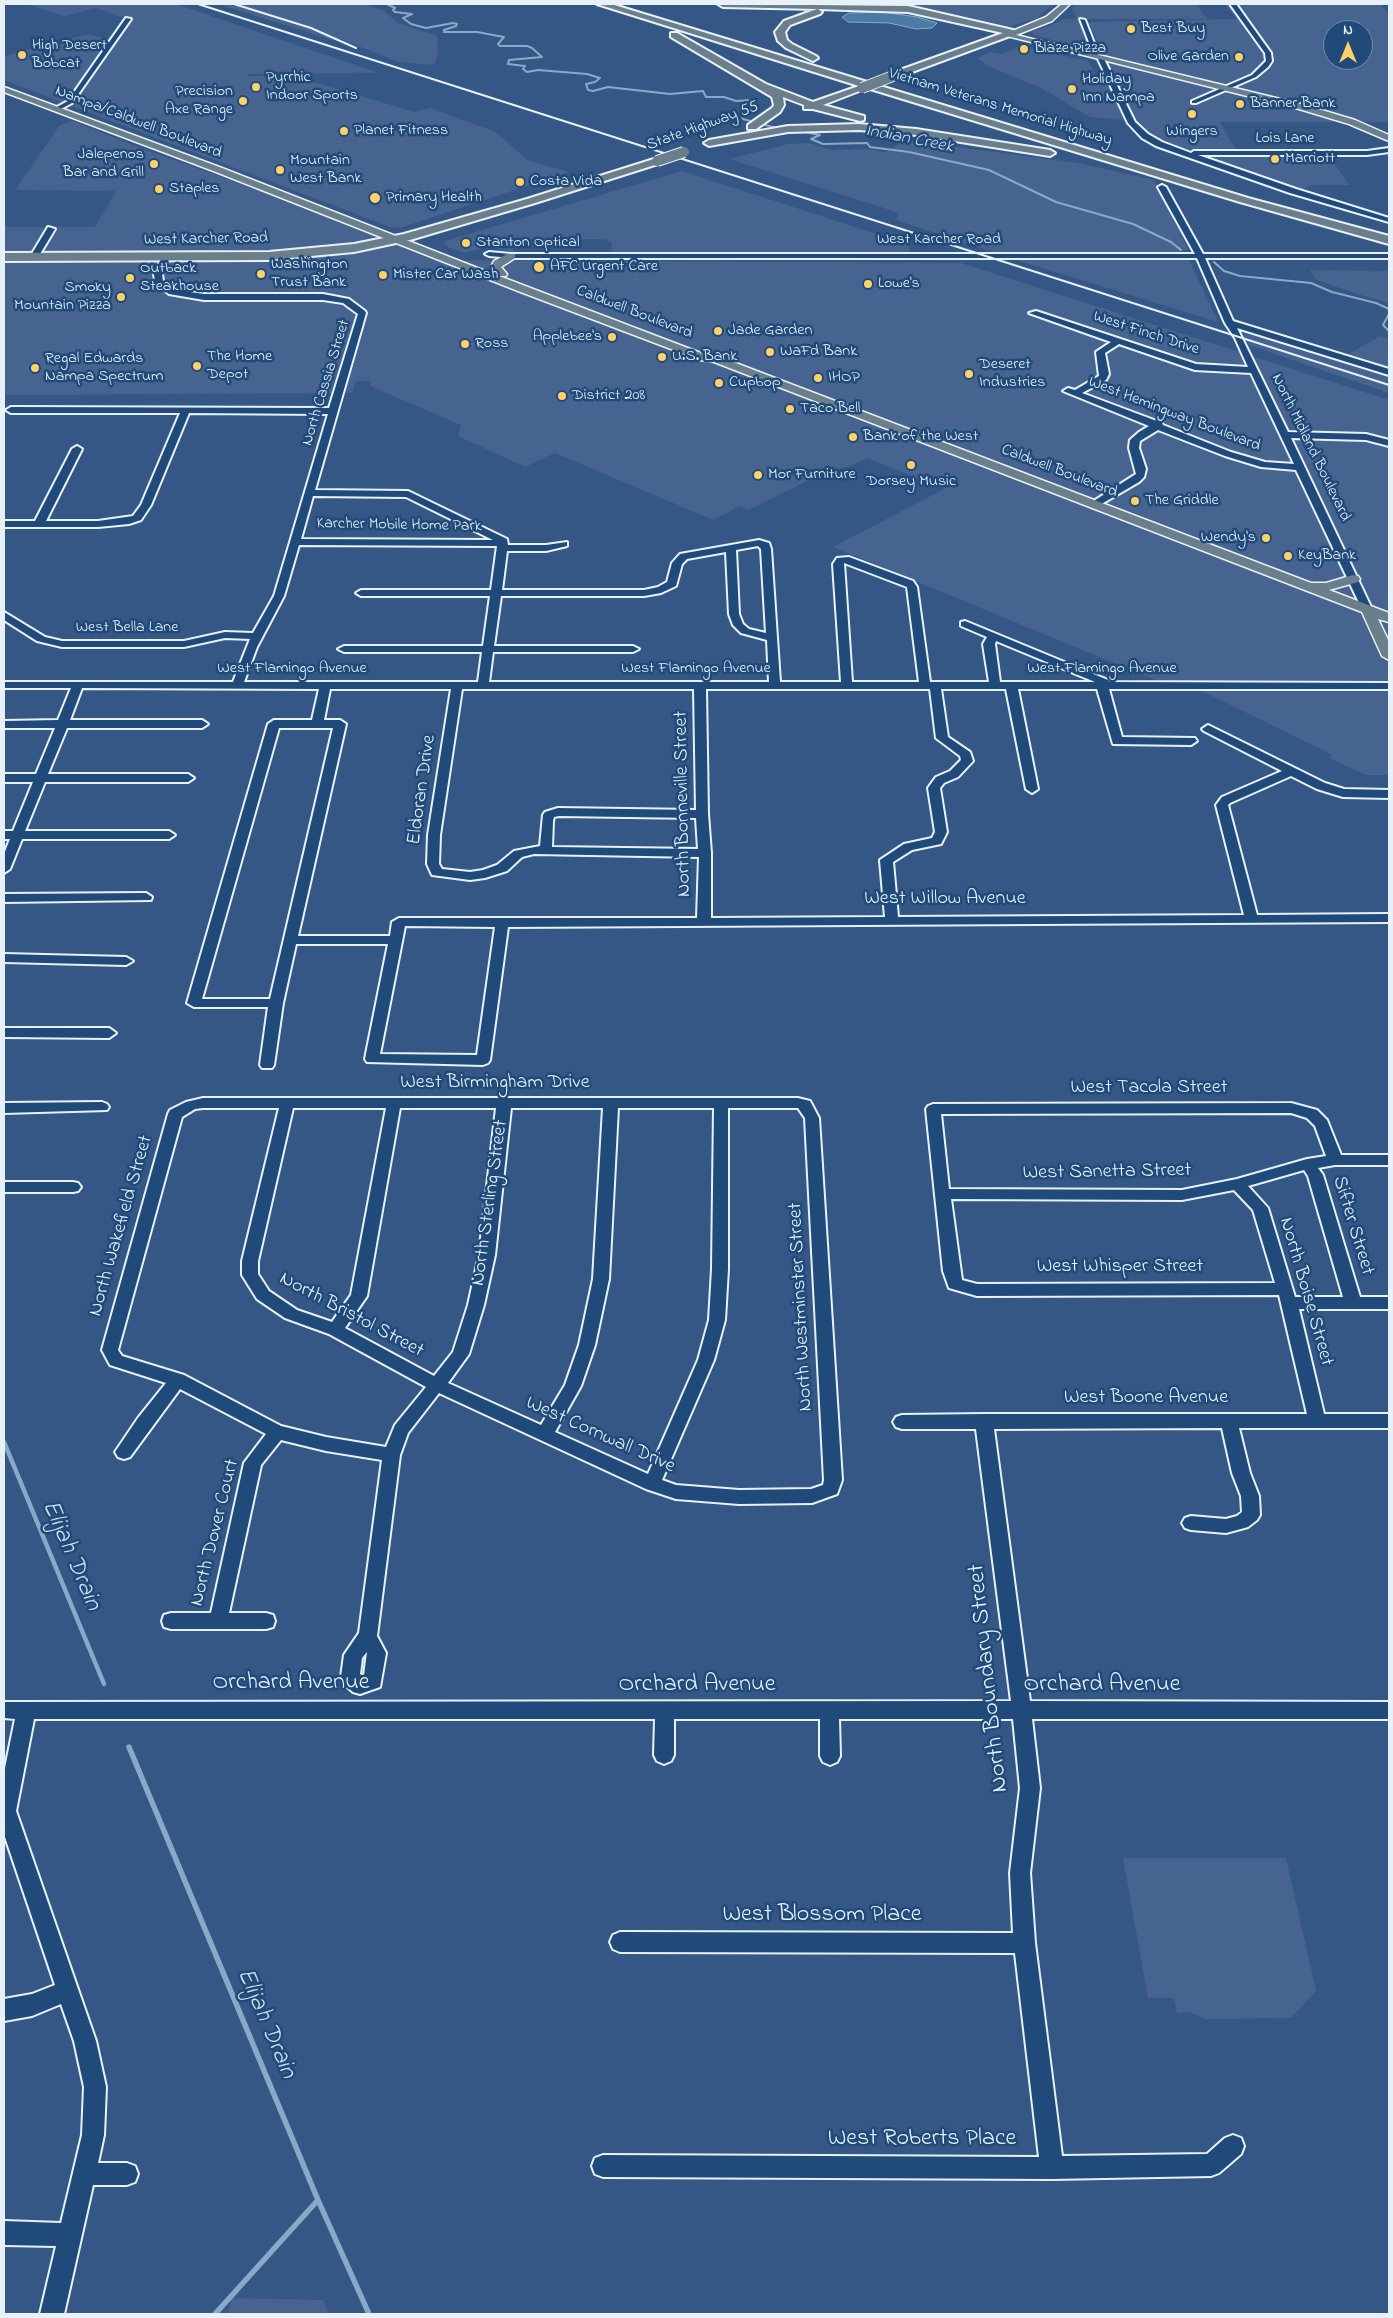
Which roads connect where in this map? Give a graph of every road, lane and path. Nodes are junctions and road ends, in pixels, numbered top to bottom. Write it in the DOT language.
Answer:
graph roads {
  1 [pos="591,4"];
  2 [pos="602,4"];
  3 [pos="629,4"];
  4 [pos="723,4"];
  5 [pos="1066,4"];
  6 [pos="1233,4"];
  7 [pos="128,19"];
  8 [pos="1082,20"];
  9 [pos="1010,34"];
  10 [pos="711,57"];
  11 [pos="1099,57"];
  12 [pos="821,62"];
  13 [pos="4,84"];
  14 [pos="1226,88"];
  15 [pos="4,89"];
  16 [pos="1194,102"];
  17 [pos="814,104"];
  18 [pos="60,108"];
  19 [pos="752,127"];
  20 [pos="1045,127"];
  21 [pos="741,134"];
  22 [pos="1389,138"];
  23 [pos="1031,149"];
  24 [pos="1389,150"];
  25 [pos="1180,153"];
  26 [pos="264,185"];
  27 [pos="1162,187"];
  28 [pos="1262,192"];
  29 [pos="1244,200"];
  30 [pos="1389,220"];
  31 [pos="1389,228"];
  32 [pos="51,229"];
  33 [pos="400,238"];
  34 [pos="1389,240"];
  35 [pos="488,254"];
  36 [pos="511,256"];
  37 [pos="1200,256"];
  38 [pos="1389,256"];
  39 [pos="4,257"];
  40 [pos="34,257"];
  41 [pos="166,257"];
  42 [pos="502,274"];
  43 [pos="1033,313"];
  44 [pos="1229,323"];
  45 [pos="1118,341"];
  46 [pos="716,359"];
  47 [pos="1253,370"];
  48 [pos="1389,372"];
  49 [pos="186,410"];
  50 [pos="334,411"];
  51 [pos="6,420"];
  52 [pos="1159,425"];
  53 [pos="1285,435"];
  54 [pos="1389,443"];
  55 [pos="76,448"];
  56 [pos="1300,467"];
  57 [pos="310,494"];
  58 [pos="1094,504"];
  59 [pos="4,524"];
  60 [pos="39,524"];
  61 [pos="295,542"];
  62 [pos="563,544"];
  63 [pos="502,546"];
  64 [pos="731,547"];
  65 [pos="1353,579"];
  66 [pos="1306,585"];
  67 [pos="361,593"];
  68 [pos="495,593"];
  69 [pos="1367,609"];
  70 [pos="4,615"];
  71 [pos="1389,618"];
  72 [pos="965,624"];
  73 [pos="992,635"];
  74 [pos="256,636"];
  75 [pos="772,638"];
  76 [pos="1387,646"];
  77 [pos="344,649"];
  78 [pos="487,649"];
  79 [pos="633,649"];
  80 [pos="4,685"];
  81 [pos="78,685"];
  82 [pos="237,685"];
  83 [pos="325,685"];
  84 [pos="457,685"];
  85 [pos="482,685"];
  86 [pos="700,685"];
  87 [pos="775,685"];
  88 [pos="847,685"];
  89 [pos="930,685"];
  90 [pos="996,685"];
  91 [pos="1011,685"];
  92 [pos="1106,685"];
  93 [pos="1389,686"];
  94 [pos="4,724"];
  95 [pos="63,724"];
  96 [pos="202,724"];
  97 [pos="316,724"];
  98 [pos="1208,729"];
  99 [pos="1191,741"];
  100 [pos="1292,772"];
  101 [pos="4,778"];
  102 [pos="41,778"];
  103 [pos="188,778"];
  104 [pos="1032,789"];
  105 [pos="1389,794"];
  106 [pos="702,814"];
  107 [pos="4,835"];
  108 [pos="169,835"];
  109 [pos="18,836"];
  110 [pos="546,850"];
  111 [pos="705,853"];
  112 [pos="4,869"];
  113 [pos="146,897"];
  114 [pos="4,898"];
  115 [pos="1251,918"];
  116 [pos="1389,918"];
  117 [pos="892,921"];
  118 [pos="704,922"];
  119 [pos="502,923"];
  120 [pos="292,940"];
  121 [pos="396,940"];
  122 [pos="4,958"];
  123 [pos="126,961"];
  124 [pos="276,1003"];
  125 [pos="4,1032"];
  126 [pos="109,1033"];
  127 [pos="267,1065"];
  128 [pos="286,1103"];
  129 [pos="721,1103"];
  130 [pos="394,1104"];
  131 [pos="504,1104"];
  132 [pos="611,1104"];
  133 [pos="806,1104"];
  134 [pos="102,1107"];
  135 [pos="4,1108"];
  136 [pos="186,1108"];
  137 [pos="1335,1160"];
  138 [pos="1389,1160"];
  139 [pos="1307,1164"];
  140 [pos="1237,1184"];
  141 [pos="4,1187"];
  142 [pos="73,1187"];
  143 [pos="942,1194"];
  144 [pos="1286,1296"];
  145 [pos="1353,1302"];
  146 [pos="1389,1303"];
  147 [pos="335,1330"];
  148 [pos="178,1380"];
  149 [pos="437,1385"];
  150 [pos="1229,1420"];
  151 [pos="1317,1420"];
  152 [pos="984,1421"];
  153 [pos="1389,1421"];
  154 [pos="902,1422"];
  155 [pos="277,1432"];
  156 [pos="544,1435"];
  157 [pos="124,1452"];
  158 [pos="391,1455"];
  159 [pos="652,1484"];
  160 [pos="812,1496"];
  161 [pos="1191,1523"];
  162 [pos="171,1621"];
  163 [pos="218,1621"];
  164 [pos="266,1621"];
  165 [pos="356,1709"];
  166 [pos="4,1710"];
  167 [pos="26,1710"];
  168 [pos="829,1710"];
  169 [pos="1022,1710"];
  170 [pos="1389,1710"];
  171 [pos="665,1711"];
  172 [pos="664,1755"];
  173 [pos="830,1756"];
  174 [pos="620,1942"];
  175 [pos="1024,1943"];
  176 [pos="67,1991"];
  177 [pos="4,2010"];
  178 [pos="1233,2146"];
  179 [pos="603,2166"];
  180 [pos="1052,2168"];
  181 [pos="84,2174"];
  182 [pos="127,2174"];
  183 [pos="4,2234"];
  184 [pos="71,2235"];
  185 [pos="52,2314"];
  1 -- 10 [label="highway"];
  2 -- 29 [label="highway, Vietnam Veterans Memorial Highway"];
  3 -- 12 [label="highway"];
  4 -- 9 [label="highway"];
  5 -- 9 [label="main road"];
  6 -- 14 [label="street"];
  7 -- 18 [label="street"];
  8 -- 11 [label="street"];
  9 -- 11 [label="main road"];
  9 -- 12 [label="highway"];
  9 -- 17 [label="highway, State Highway 55, bridge"];
  10 -- 17 [label="highway"];
  10 -- 19 [label="highway"];
  11 -- 14 [label="main road"];
  11 -- 14 [label="main road"];
  11 -- 25 [label="street"];
  12 -- 20 [label="highway, Vietnam Veterans Memorial Highway"];
  13 -- 18 [label="main road, Nampa/Caldwell Boulevard"];
  14 -- 16 [label="street"];
  14 -- 22 [label="main road"];
  15 -- 18 [label="main road, Nampa/Caldwell Boulevard"];
  17 -- 19 [label="highway, State Highway 55"];
  17 -- 23 [label="highway"];
  18 -- 26 [label="main road, Nampa/Caldwell Boulevard"];
  19 -- 21 [label="highway, State Highway 55"];
  21 -- 23 [label="highway"];
  21 -- 33 [label="highway, State Highway 55, bridge"];
  23 -- 29 [label="highway"];
  24 -- 25 [label="street, Lois Lane"];
  25 -- 30 [label="street"];
  26 -- 33 [label="main road, Caldwell Boulevard"];
  27 -- 37 [label="street, North Midland Boulevard"];
  28 -- 31 [label="highway"];
  29 -- 34 [label="highway, Vietnam Veterans Memorial Highway"];
  32 -- 40 [label="street"];
  33 -- 41 [label="highway, West Karcher Road"];
  33 -- 42 [label="main road, Caldwell Boulevard"];
  33 -- 46 [label="main road, Caldwell Boulevard"];
  35 -- 36 [label="street, West Karcher Road"];
  36 -- 37 [label="street, West Karcher Road"];
  36 -- 42 [label="main road"];
  37 -- 38 [label="street, West Karcher Road"];
  37 -- 44 [label="street, North Midland Boulevard"];
  39 -- 40 [label="highway, West Karcher Road"];
  40 -- 41 [label="highway, West Karcher Road"];
  41 -- 50 [label="street, North Cassia Street"];
  42 -- 46 [label="main road, Caldwell Boulevard"];
  43 -- 45 [label="street, West Finch Drive"];
  44 -- 47 [label="street, North Midland Boulevard"];
  44 -- 48 [label="street"];
  45 -- 47 [label="street, West Finch Drive"];
  45 -- 52 [label="street, West Hemingway Boulevard"];
  46 -- 58 [label="main road, Caldwell Boulevard"];
  47 -- 53 [label="street, North Midland Boulevard"];
  49 -- 50 [label="street"];
  49 -- 51 [label="street"];
  49 -- 60 [label="street"];
  50 -- 57 [label="street, North Cassia Street"];
  52 -- 56 [label="street, West Hemingway Boulevard"];
  52 -- 58 [label="street"];
  53 -- 54 [label="street"];
  53 -- 56 [label="street, North Midland Boulevard"];
  55 -- 60 [label="street"];
  56 -- 65 [label="street, North Midland Boulevard"];
  57 -- 61 [label="street, North Cassia Street"];
  57 -- 63 [label="street, Karcher Mobile Home Park"];
  58 -- 66 [label="main road, Caldwell Boulevard"];
  59 -- 60 [label="street"];
  61 -- 63 [label="street, Karcher Mobile Home Park"];
  61 -- 74 [label="street, North Cassia Street"];
  62 -- 63 [label="street"];
  63 -- 68 [label="street, Karcher Mobile Home Park"];
  64 -- 68 [label="street"];
  64 -- 75 [label="street"];
  64 -- 75 [label="street"];
  65 -- 66 [label="main road"];
  65 -- 69 [label="street, North Midland Boulevard"];
  66 -- 69 [label="main road, Caldwell Boulevard"];
  67 -- 68 [label="street"];
  68 -- 78 [label="street, Karcher Mobile Home Park"];
  69 -- 71 [label="main road, Caldwell Boulevard"];
  69 -- 76 [label="main road, North Midland Boulevard"];
  70 -- 74 [label="street, West Bella Lane"];
  72 -- 73 [label="street"];
  73 -- 90 [label="street"];
  73 -- 92 [label="street"];
  74 -- 82 [label="street, North Cassia Street"];
  75 -- 87 [label="street"];
  77 -- 78 [label="street"];
  78 -- 79 [label="street"];
  78 -- 85 [label="street, Karcher Mobile Home Park"];
  80 -- 81 [label="street, West Flamingo Avenue"];
  81 -- 82 [label="street, West Flamingo Avenue"];
  81 -- 95 [label="street"];
  82 -- 83 [label="street, West Flamingo Avenue"];
  83 -- 84 [label="street, West Flamingo Avenue"];
  83 -- 97 [label="street"];
  84 -- 85 [label="street, West Flamingo Avenue"];
  84 -- 110 [label="street, Eldoran Drive"];
  85 -- 86 [label="street, West Flamingo Avenue"];
  86 -- 87 [label="street, West Flamingo Avenue"];
  86 -- 106 [label="street, North Bonneville Street"];
  87 -- 88 [label="street, West Flamingo Avenue"];
  88 -- 89 [label="street, West Flamingo Avenue"];
  88 -- 89 [label="street"];
  89 -- 90 [label="street, West Flamingo Avenue"];
  89 -- 117 [label="street"];
  90 -- 91 [label="street, West Flamingo Avenue"];
  91 -- 92 [label="street, West Flamingo Avenue"];
  91 -- 104 [label="street"];
  92 -- 93 [label="street, West Flamingo Avenue"];
  92 -- 99 [label="street"];
  94 -- 95 [label="street"];
  95 -- 96 [label="street"];
  95 -- 102 [label="street"];
  97 -- 120 [label="street"];
  97 -- 124 [label="street"];
  98 -- 100 [label="street"];
  100 -- 105 [label="street"];
  100 -- 115 [label="street"];
  101 -- 102 [label="street"];
  102 -- 103 [label="street"];
  102 -- 109 [label="street"];
  106 -- 110 [label="street"];
  106 -- 111 [label="street, North Bonneville Street"];
  107 -- 109 [label="street"];
  108 -- 109 [label="street"];
  109 -- 112 [label="street"];
  110 -- 111 [label="street"];
  111 -- 118 [label="street, North Bonneville Street"];
  113 -- 114 [label="street"];
  115 -- 116 [label="street, West Willow Avenue"];
  115 -- 117 [label="street, West Willow Avenue"];
  117 -- 118 [label="street, West Willow Avenue"];
  118 -- 119 [label="street, West Willow Avenue"];
  119 -- 121 [label="street, West Willow Avenue"];
  119 -- 121 [label="street"];
  120 -- 121 [label="street"];
  120 -- 124 [label="street"];
  122 -- 123 [label="street"];
  124 -- 127 [label="street"];
  125 -- 126 [label="street"];
  128 -- 130 [label="street, West Birmingham Drive"];
  128 -- 136 [label="street, West Birmingham Drive"];
  128 -- 147 [label="street, North Bristol Street"];
  129 -- 132 [label="street, West Birmingham Drive"];
  129 -- 133 [label="street, West Birmingham Drive"];
  129 -- 159 [label="street"];
  130 -- 131 [label="street, West Birmingham Drive"];
  130 -- 147 [label="street"];
  131 -- 132 [label="street, West Birmingham Drive"];
  131 -- 149 [label="street, North Sterling Street"];
  132 -- 156 [label="street"];
  133 -- 160 [label="street, North Westminster Street"];
  134 -- 135 [label="street"];
  136 -- 148 [label="street, North Wakefield Street"];
  137 -- 138 [label="street, West Sanetta Street"];
  137 -- 139 [label="street, West Sanetta Street"];
  137 -- 143 [label="street, West Tacola Street"];
  139 -- 140 [label="street, West Sanetta Street"];
  139 -- 145 [label="street, Sifter Street"];
  140 -- 143 [label="street, West Sanetta Street"];
  140 -- 144 [label="street, North Boise Street"];
  141 -- 142 [label="street"];
  143 -- 144 [label="street, West Whisper Street"];
  144 -- 145 [label="street, West Whisper Street"];
  144 -- 151 [label="street, North Boise Street"];
  145 -- 146 [label="street, West Whisper Street"];
  147 -- 149 [label="street, North Bristol Street"];
  148 -- 155 [label="street"];
  148 -- 157 [label="street"];
  149 -- 156 [label="street, West Cornwall Drive"];
  149 -- 158 [label="street, North Sterling Street"];
  150 -- 151 [label="street, West Boone Avenue"];
  150 -- 152 [label="street, West Boone Avenue"];
  150 -- 161 [label="street"];
  151 -- 153 [label="street, West Boone Avenue"];
  152 -- 154 [label="street, West Boone Avenue"];
  152 -- 169 [label="street, North Boundary Street"];
  155 -- 158 [label="street"];
  155 -- 163 [label="street, North Dover Court"];
  156 -- 159 [label="street, West Cornwall Drive"];
  158 -- 165 [label="street, North Sterling Street"];
  159 -- 160 [label="street, West Cornwall Drive"];
  162 -- 163 [label="street"];
  163 -- 164 [label="street"];
  165 -- 167 [label="street, Orchard Avenue"];
  165 -- 171 [label="street, Orchard Avenue"];
  166 -- 167 [label="street, Orchard Avenue"];
  167 -- 176 [label="street"];
  168 -- 169 [label="street, Orchard Avenue"];
  168 -- 171 [label="street, Orchard Avenue"];
  168 -- 173 [label="street"];
  169 -- 170 [label="street, Orchard Avenue"];
  169 -- 175 [label="street, North Boundary Street"];
  171 -- 172 [label="street"];
  174 -- 175 [label="street, West Blossom Place"];
  175 -- 180 [label="street, North Boundary Street"];
  176 -- 177 [label="street"];
  176 -- 181 [label="street"];
  178 -- 180 [label="street, West Roberts Place"];
  179 -- 180 [label="street, West Roberts Place"];
  181 -- 182 [label="street"];
  181 -- 184 [label="street"];
  183 -- 184 [label="street"];
  184 -- 185 [label="street"];
}
